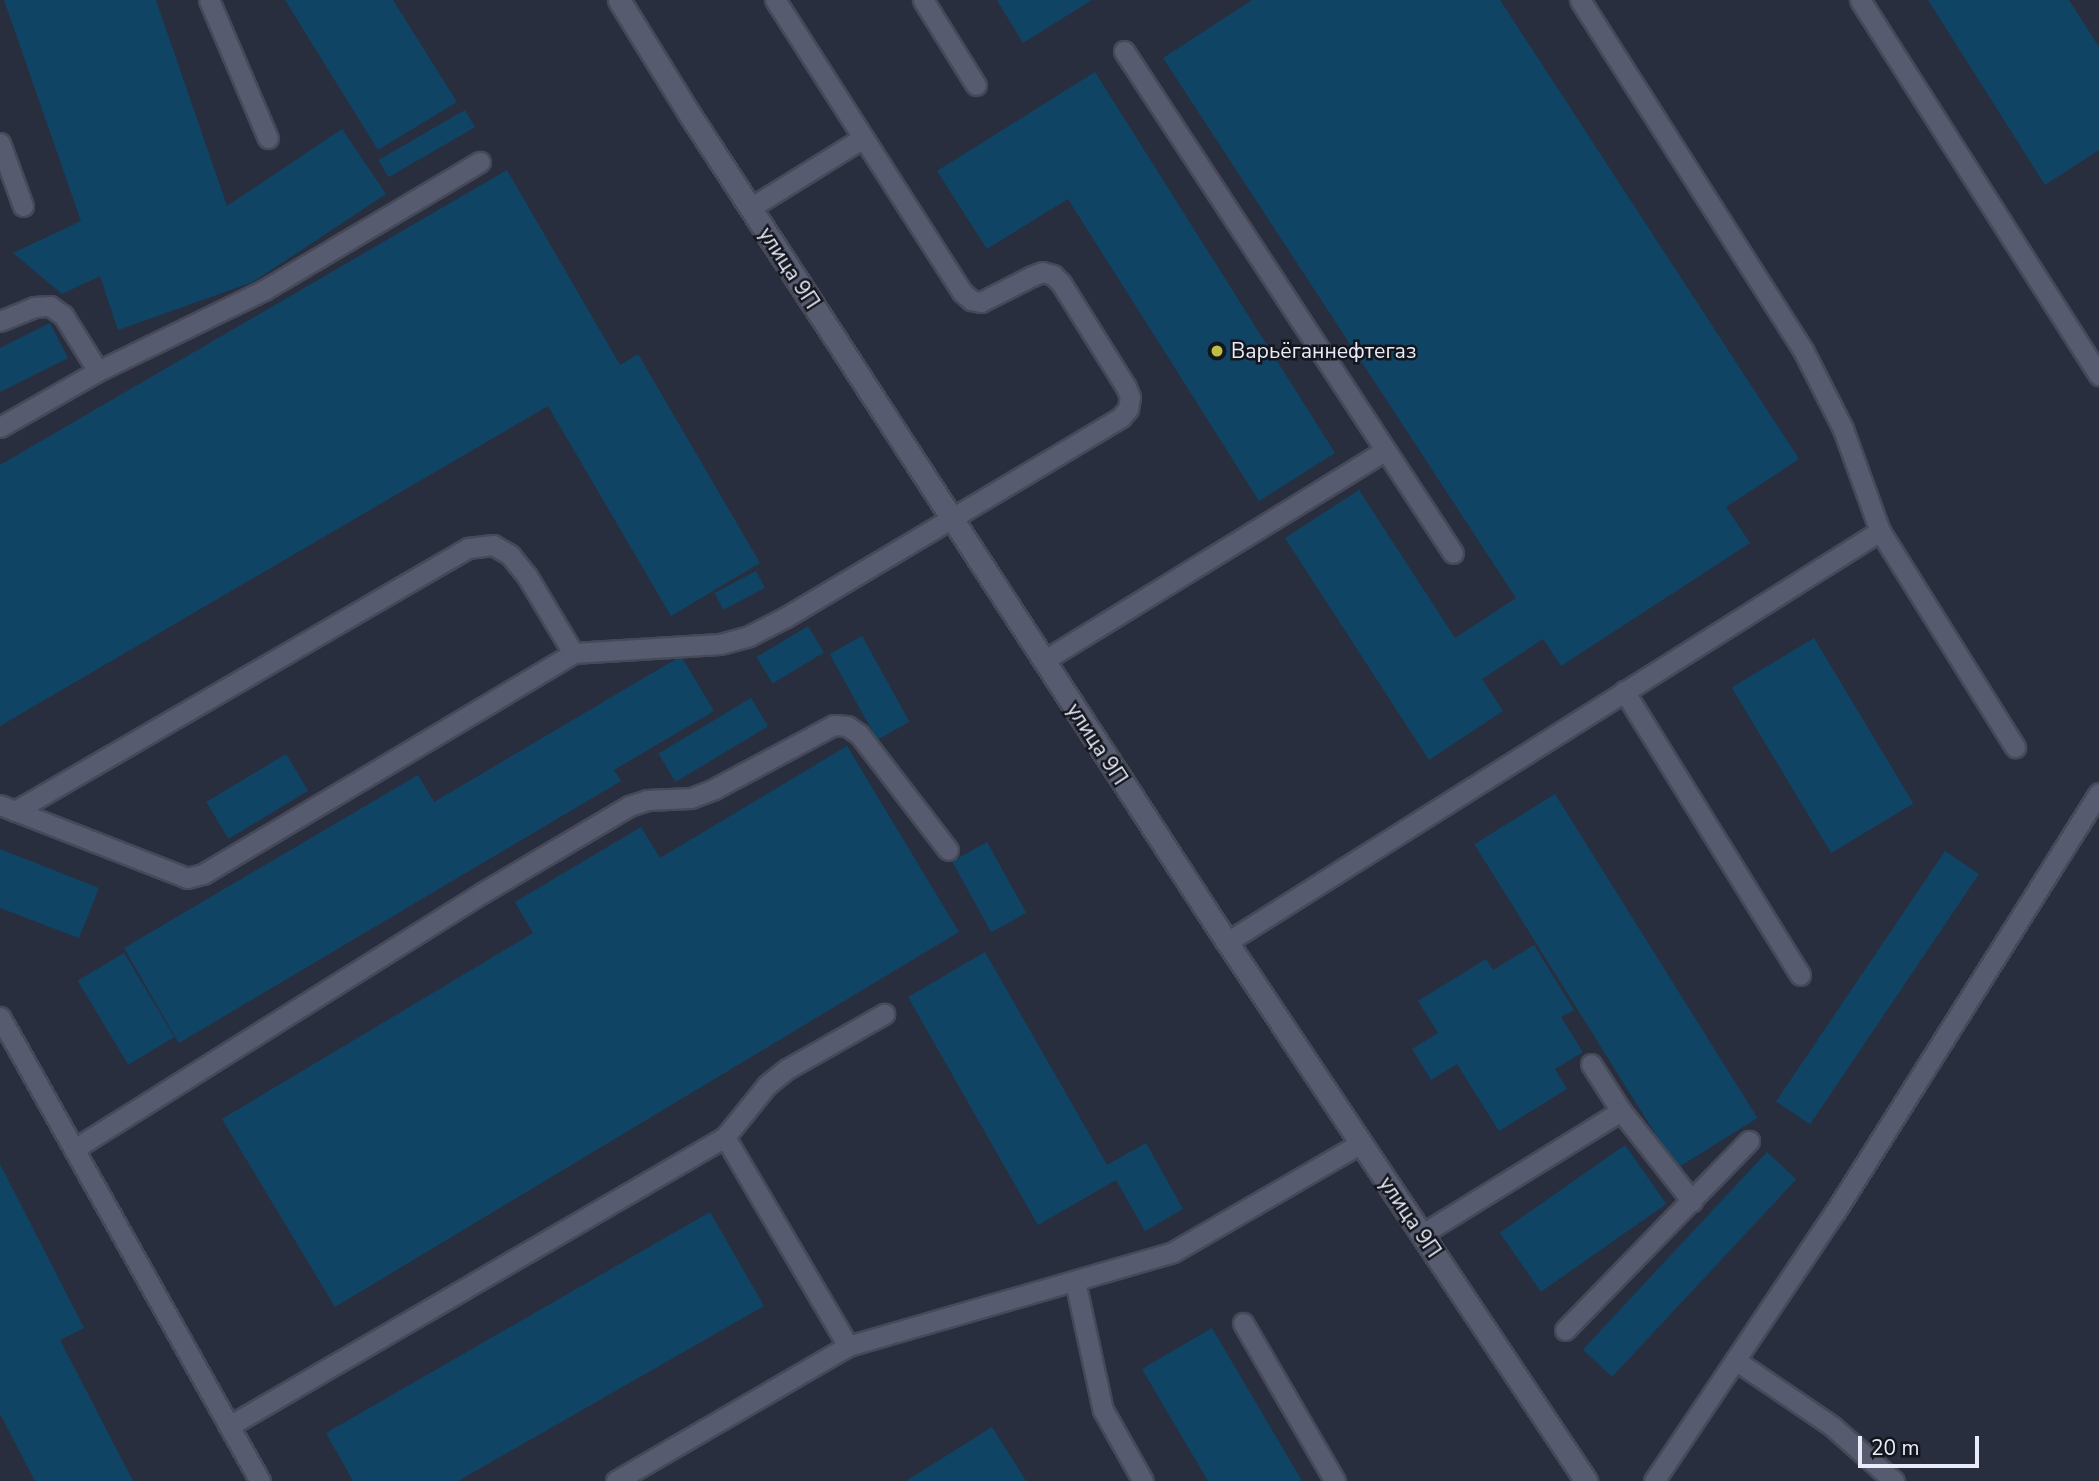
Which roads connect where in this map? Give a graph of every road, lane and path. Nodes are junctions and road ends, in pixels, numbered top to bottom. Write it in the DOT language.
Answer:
graph roads {
  1 [pos="209,0"];
  2 [pos="620,0"];
  3 [pos="775,0"];
  4 [pos="923,0"];
  5 [pos="1580,0"];
  6 [pos="1860,0"];
  7 [pos="1124,51"];
  8 [pos="976,85"];
  9 [pos="268,138"];
  10 [pos="863,138"];
  11 [pos="0,143"];
  12 [pos="480,162"];
  13 [pos="23,206"];
  14 [pos="750,208"];
  15 [pos="2,313"];
  16 [pos="98,371"];
  17 [pos="2099,375"];
  18 [pos="0,427"];
  19 [pos="1384,450"];
  20 [pos="951,519"];
  21 [pos="1880,531"];
  22 [pos="1452,553"];
  23 [pos="573,653"];
  24 [pos="1043,661"];
  25 [pos="1625,691"];
  26 [pos="2015,747"];
  27 [pos="2099,793"];
  28 [pos="8,808"];
  29 [pos="948,850"];
  30 [pos="1227,943"];
  31 [pos="1800,975"];
  32 [pos="884,1014"];
  33 [pos="0,1017"];
  34 [pos="1591,1064"];
  35 [pos="1621,1111"];
  36 [pos="726,1137"];
  37 [pos="1749,1141"];
  38 [pos="1361,1143"];
  39 [pos="74,1149"];
  40 [pos="1692,1201"];
  41 [pos="1422,1234"];
  42 [pos="1075,1281"];
  43 [pos="1242,1324"];
  44 [pos="1564,1330"];
  45 [pos="848,1346"];
  46 [pos="1735,1360"];
  47 [pos="229,1426"];
  48 [pos="1138,1479"];
  49 [pos="260,1481"];
  50 [pos="616,1481"];
  51 [pos="1335,1481"];
  52 [pos="1586,1481"];
  53 [pos="1654,1481"];
  54 [pos="1895,1481"];
  1 -- 9 [label="lane"];
  2 -- 14 [label="street, улица 9П"];
  3 -- 10 [label="lane"];
  4 -- 8 [label="lane"];
  5 -- 21 [label="lane"];
  6 -- 17 [label="lane"];
  7 -- 19 [label="lane"];
  10 -- 14 [label="lane"];
  10 -- 20 [label="lane"];
  11 -- 13 [label="lane"];
  12 -- 16 [label="lane"];
  14 -- 20 [label="street, улица 9П"];
  15 -- 16 [label="lane"];
  16 -- 18 [label="lane"];
  19 -- 22 [label="lane"];
  19 -- 24 [label="lane"];
  20 -- 23 [label="lane"];
  20 -- 24 [label="street, улица 9П"];
  21 -- 25 [label="lane"];
  21 -- 26 [label="lane"];
  23 -- 28 [label="lane"];
  23 -- 28 [label="lane"];
  24 -- 30 [label="street, улица 9П"];
  25 -- 30 [label="lane"];
  25 -- 31 [label="lane"];
  27 -- 46 [label="lane"];
  29 -- 39 [label="lane"];
  30 -- 38 [label="street, улица 9П"];
  32 -- 36 [label="lane"];
  33 -- 39 [label="lane"];
  34 -- 35 [label="lane"];
  35 -- 40 [label="lane"];
  35 -- 41 [label="lane"];
  36 -- 45 [label="lane"];
  36 -- 47 [label="lane"];
  37 -- 40 [label="lane"];
  38 -- 41 [label="street, улица 9П"];
  38 -- 42 [label="lane"];
  39 -- 47 [label="lane"];
  40 -- 44 [label="lane"];
  41 -- 52 [label="street, улица 9П"];
  42 -- 45 [label="lane"];
  42 -- 48 [label="lane"];
  43 -- 51 [label="lane"];
  45 -- 50 [label="lane"];
  46 -- 53 [label="lane"];
  46 -- 54 [label="lane"];
  47 -- 49 [label="lane"];
}
